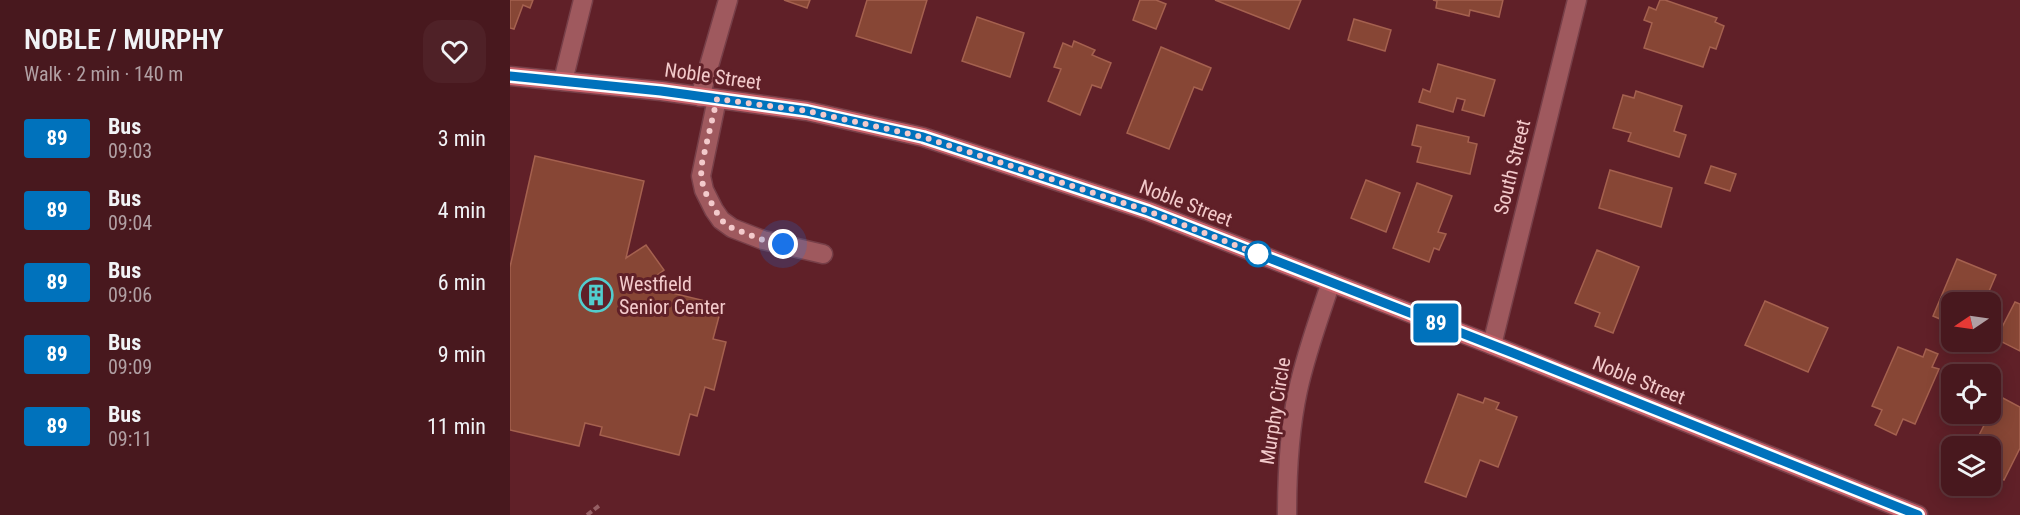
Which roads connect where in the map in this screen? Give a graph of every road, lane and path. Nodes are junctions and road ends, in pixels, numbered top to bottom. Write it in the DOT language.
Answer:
graph roads {
  1 [pos="583,0"];
  2 [pos="728,0"];
  3 [pos="1577,0"];
  4 [pos="510,76"];
  5 [pos="563,81"];
  6 [pos="708,98"];
  7 [pos="823,254"];
  8 [pos="1331,282"];
  9 [pos="1492,345"];
  10 [pos="600,505"];
  11 [pos="587,515"];
  12 [pos="1287,515"];
  13 [pos="1918,515"];
  1 -- 5 [label="street"];
  2 -- 6 [label="street"];
  3 -- 9 [label="street, South Street"];
  4 -- 5 [label="main road, Noble Street"];
  5 -- 6 [label="main road, Noble Street"];
  6 -- 7 [label="street"];
  6 -- 8 [label="main road, Noble Street"];
  8 -- 9 [label="main road, Noble Street"];
  8 -- 12 [label="street, Murphy Circle"];
  9 -- 13 [label="main road, Noble Street"];
  10 -- 11 [label="path"];
}
